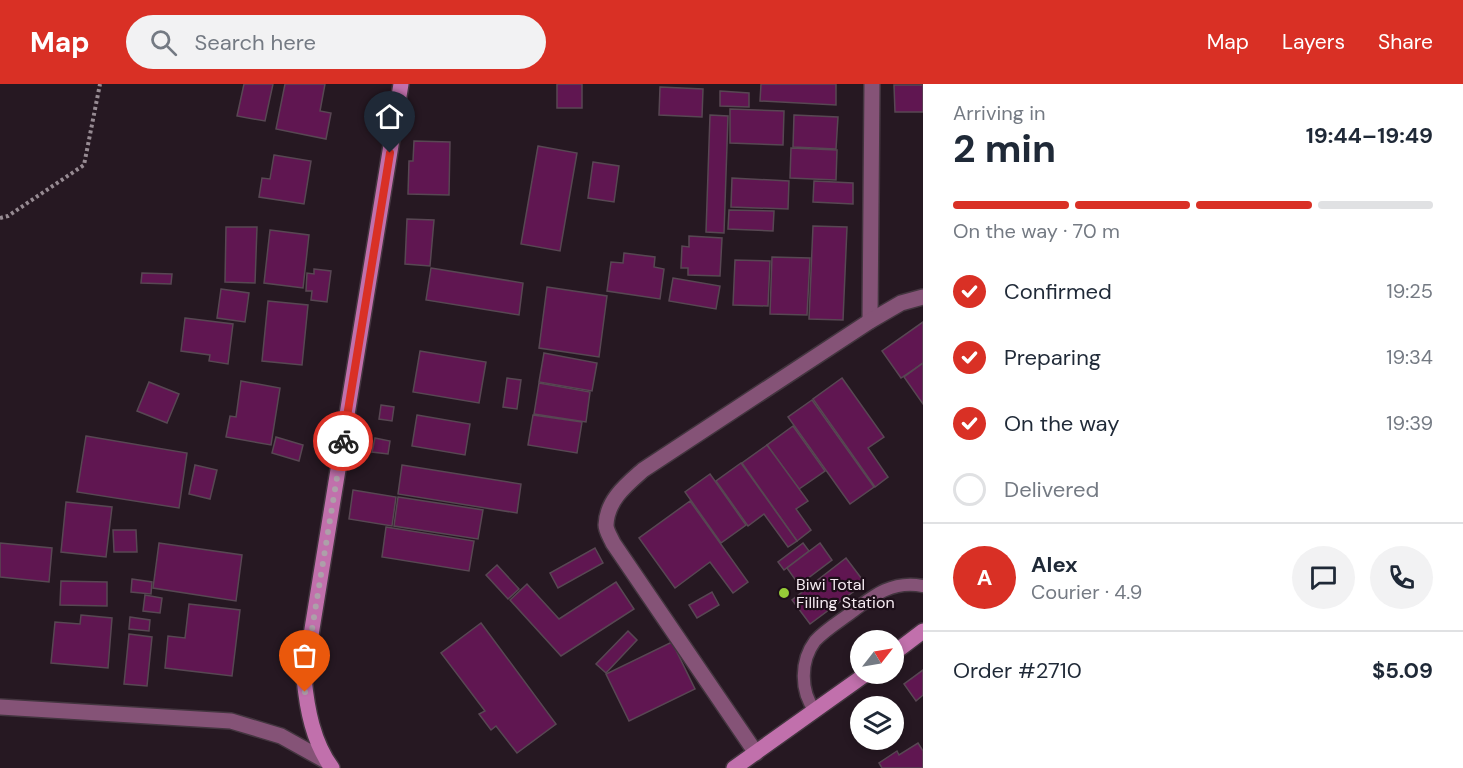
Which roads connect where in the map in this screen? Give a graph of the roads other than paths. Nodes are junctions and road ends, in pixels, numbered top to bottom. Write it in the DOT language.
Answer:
graph roads {
  1 [pos="401,84"];
  2 [pos="872,84"];
  3 [pos="923,297"];
  4 [pos="870,321"];
  5 [pos="923,586"];
  6 [pos="923,631"];
  7 [pos="904,645"];
  8 [pos="852,684"];
  9 [pos="0,707"];
  10 [pos="815,711"];
  11 [pos="756,753"];
  12 [pos="329,764"];
  13 [pos="735,768"];
  1 -- 12 [label="street"];
  2 -- 4 [label="street"];
  3 -- 4 [label="street"];
  4 -- 11 [label="street"];
  5 -- 10 [label="lane"];
  6 -- 7 [label="street"];
  8 -- 10 [label="street"];
  9 -- 12 [label="street"];
  10 -- 11 [label="street"];
  11 -- 13 [label="street"];
}
